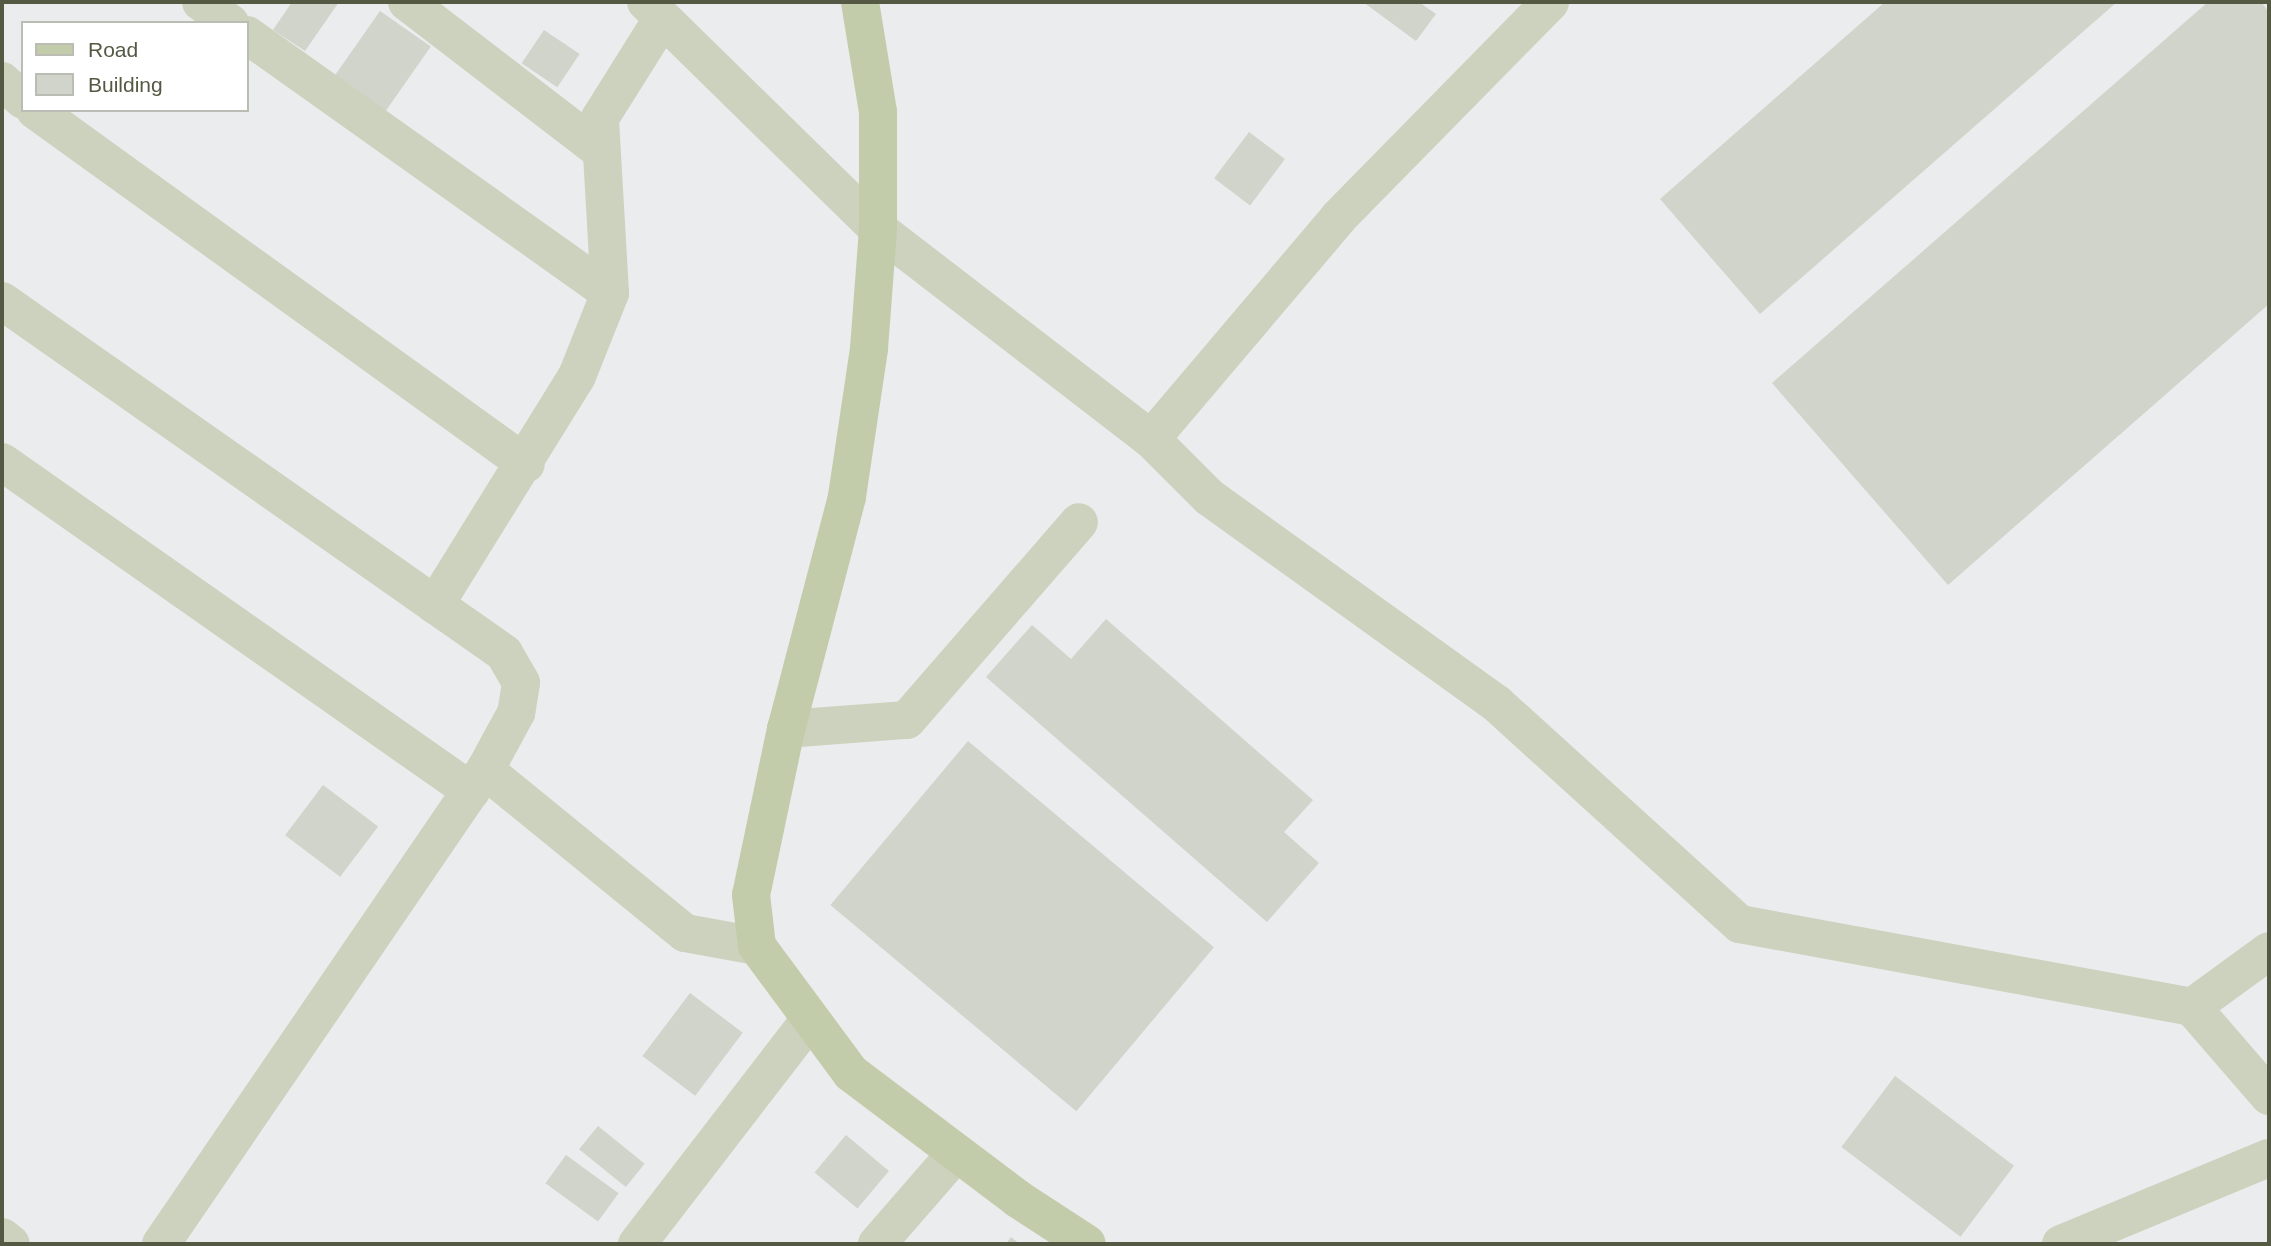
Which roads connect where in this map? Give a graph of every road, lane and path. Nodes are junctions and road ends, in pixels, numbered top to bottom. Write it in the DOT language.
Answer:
graph roads {
  1 [pos="407,2"];
  2 [pos="860,2"];
  3 [pos="1550,2"];
  4 [pos="654,10"];
  5 [pos="248,32"];
  6 [pos="2,81"];
  7 [pos="21,98"];
  8 [pos="38,112"];
  9 [pos="601,151"];
  10 [pos="878,229"];
  11 [pos="610,293"];
  12 [pos="2,301"];
  13 [pos="1151,439"];
  14 [pos="2,462"];
  15 [pos="526,464"];
  16 [pos="1079,522"];
  17 [pos="435,605"];
  18 [pos="786,729"];
  19 [pos="478,781"];
  20 [pos="757,946"];
  21 [pos="2269,951"];
  22 [pos="2192,1007"];
  23 [pos="809,1021"];
  24 [pos="2269,1096"];
  25 [pos="956,1153"];
  26 [pos="2269,1158"];
  27 [pos="2,1237"];
  28 [pos="11,1244"];
  29 [pos="161,1244"];
  30 [pos="637,1244"];
  31 [pos="877,1244"];
  32 [pos="1087,1244"];
  33 [pos="2061,1244"];
  1 -- 9 [label="street"];
  2 -- 10 [label="main road"];
  3 -- 13 [label="street"];
  4 -- 9 [label="street"];
  4 -- 10 [label="street"];
  5 -- 11 [label="street"];
  6 -- 7 [label="street"];
  8 -- 15 [label="street"];
  9 -- 11 [label="street"];
  10 -- 13 [label="street"];
  10 -- 18 [label="main road"];
  11 -- 15 [label="street"];
  12 -- 17 [label="street"];
  13 -- 22 [label="street"];
  14 -- 19 [label="street"];
  15 -- 17 [label="street"];
  16 -- 18 [label="street"];
  17 -- 19 [label="street"];
  18 -- 20 [label="main road"];
  19 -- 20 [label="street"];
  19 -- 29 [label="street"];
  20 -- 23 [label="main road"];
  21 -- 22 [label="street"];
  22 -- 24 [label="street"];
  23 -- 25 [label="main road"];
  23 -- 30 [label="street"];
  25 -- 31 [label="street"];
  25 -- 32 [label="main road"];
  26 -- 33 [label="street"];
  27 -- 28 [label="street"];
}
